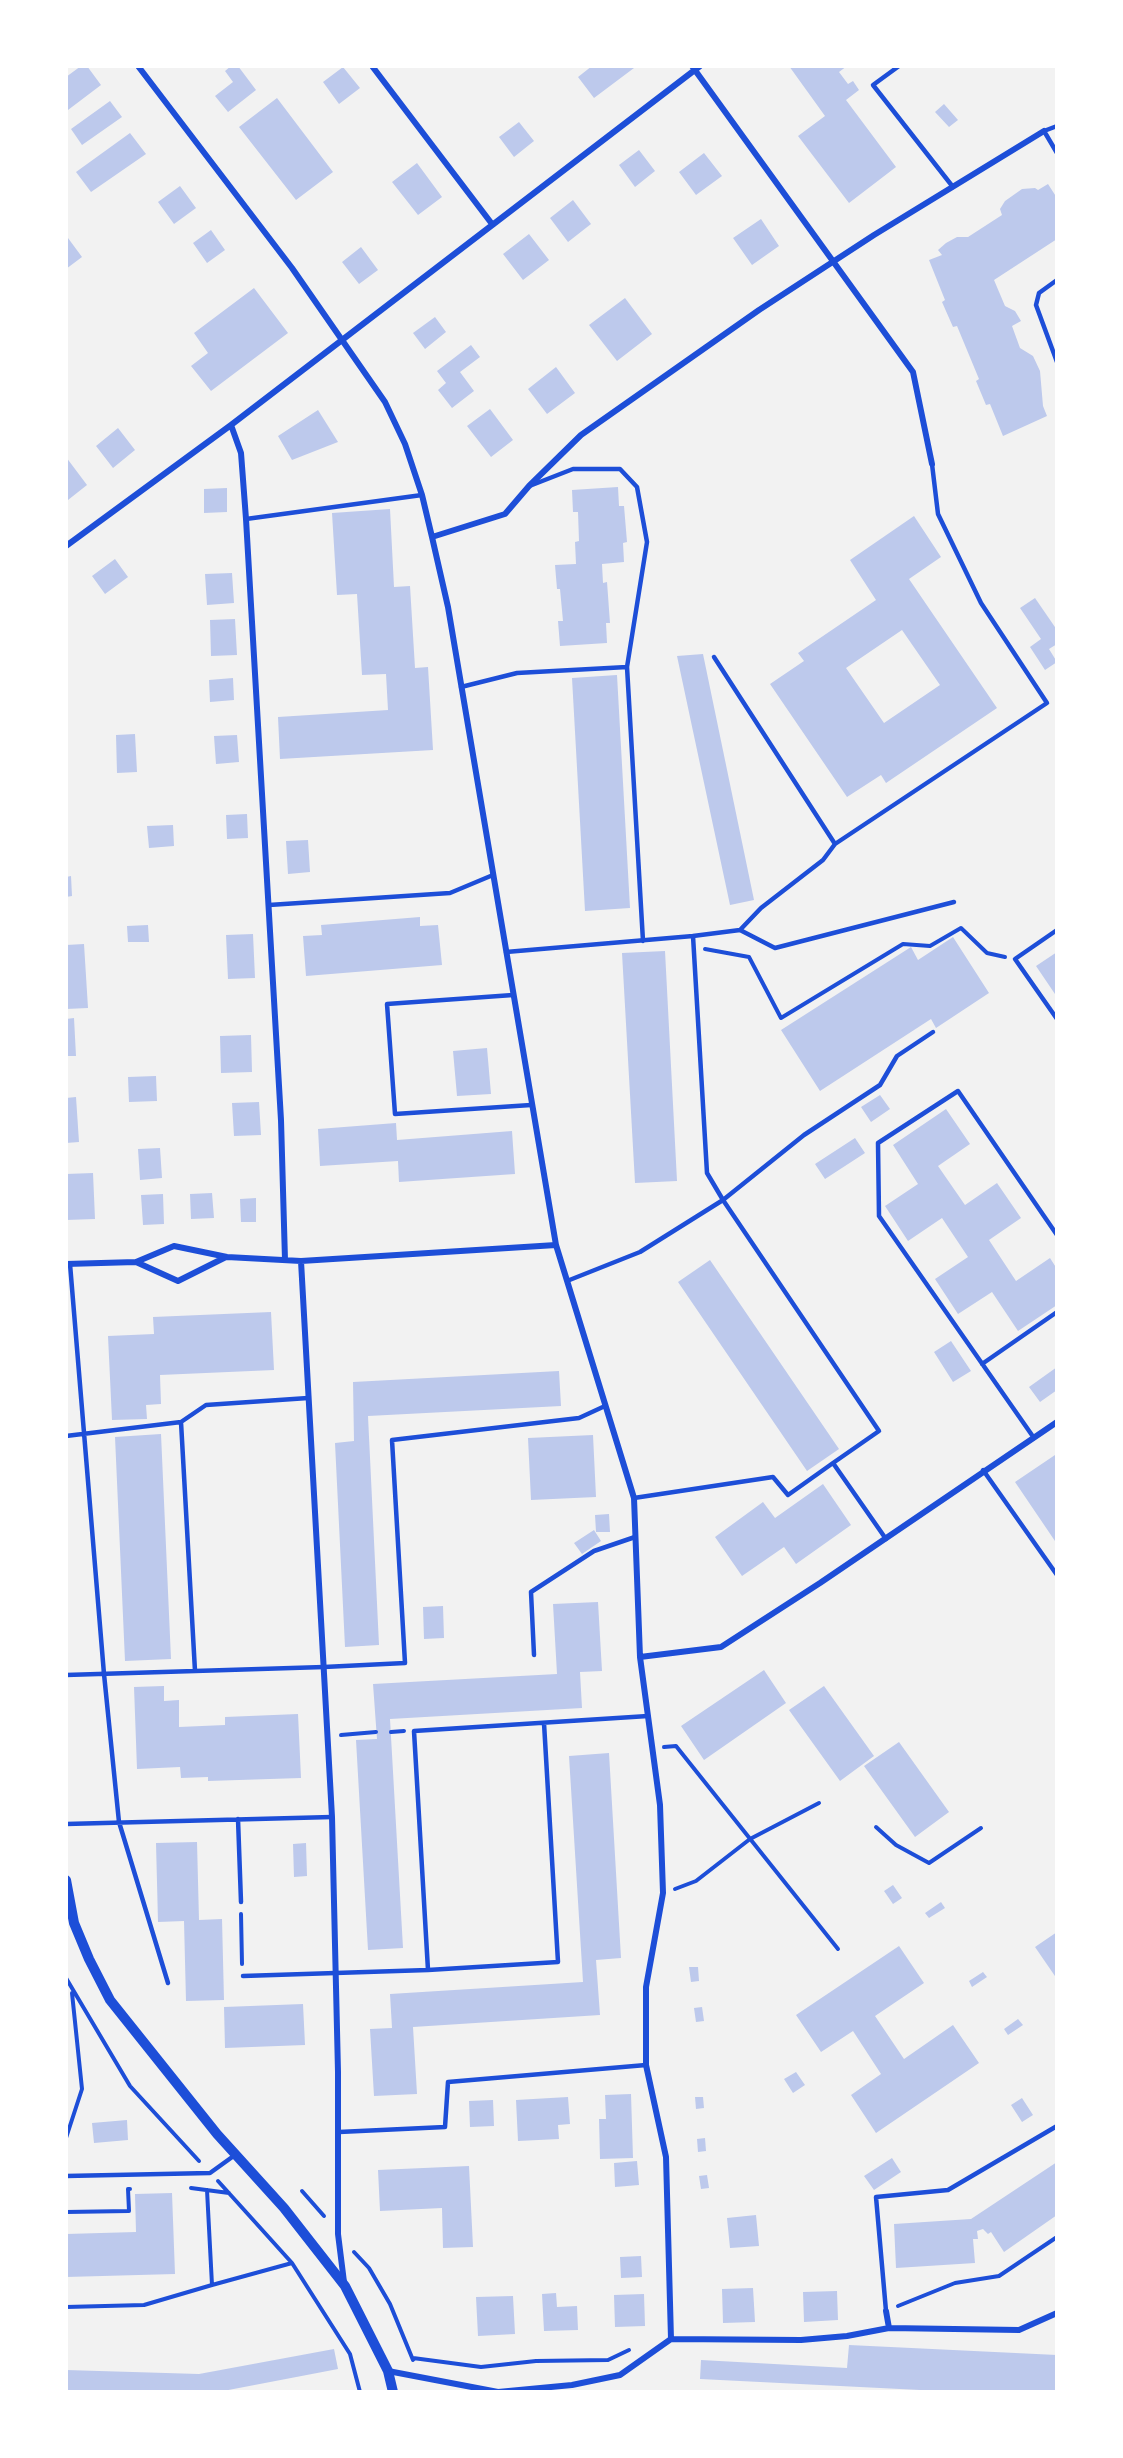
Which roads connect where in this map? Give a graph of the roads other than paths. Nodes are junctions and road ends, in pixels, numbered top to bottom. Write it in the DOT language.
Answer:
graph roads {
  1 [pos="138,66"];
  2 [pos="372,66"];
  3 [pos="899,66"];
  4 [pos="695,67"];
  5 [pos="1056,127"];
  6 [pos="1044,131"];
  7 [pos="1057,153"];
  8 [pos="953,187"];
  9 [pos="492,224"];
  10 [pos="832,262"];
  11 [pos="1057,280"];
  12 [pos="341,339"];
  13 [pos="1057,362"];
  14 [pos="231,425"];
  15 [pos="932,464"];
  16 [pos="529,486"];
  17 [pos="422,495"];
  18 [pos="246,519"];
  19 [pos="432,537"];
  20 [pos="66,546"];
  21 [pos="714,657"];
  22 [pos="627,667"];
  23 [pos="461,687"];
  24 [pos="835,844"];
  25 [pos="493,875"];
  26 [pos="954,902"];
  27 [pos="269,905"];
  28 [pos="740,930"];
  29 [pos="1057,930"];
  30 [pos="693,936"];
  31 [pos="642,941"];
  32 [pos="506,952"];
  33 [pos="513,995"];
  34 [pos="1057,1019"];
  35 [pos="933,1032"];
  36 [pos="531,1105"];
  37 [pos="723,1200"];
  38 [pos="1057,1236"];
  39 [pos="556,1245"];
  40 [pos="227,1257"];
  41 [pos="285,1260"];
  42 [pos="301,1261"];
  43 [pos="136,1262"];
  44 [pos="68,1264"];
  45 [pos="567,1281"];
  46 [pos="1057,1312"];
  47 [pos="982,1364"];
  48 [pos="308,1398"];
  49 [pos="605,1406"];
  50 [pos="181,1422"];
  51 [pos="1057,1422"];
  52 [pos="85,1433"];
  53 [pos="66,1436"];
  54 [pos="1034,1438"];
  55 [pos="833,1463"];
  56 [pos="983,1470"];
  57 [pos="634,1498"];
  58 [pos="635,1537"];
  59 [pos="886,1539"];
  60 [pos="1057,1575"];
  61 [pos="534,1655"];
  62 [pos="640,1657"];
  63 [pos="324,1667"];
  64 [pos="195,1671"];
  65 [pos="104,1674"];
  66 [pos="66,1675"];
  67 [pos="648,1716"];
  68 [pos="544,1723"];
  69 [pos="332,1817"];
  70 [pos="238,1819"];
  71 [pos="119,1822"];
  72 [pos="66,1824"];
  73 [pos="66,1880"];
  74 [pos="241,1902"];
  75 [pos="428,1970"];
  76 [pos="336,1973"];
  77 [pos="243,1976"];
  78 [pos="168,1983"];
  79 [pos="646,2065"];
  80 [pos="1057,2126"];
  81 [pos="339,2132"];
  82 [pos="235,2155"];
  83 [pos="66,2176"];
  84 [pos="345,2286"];
  85 [pos="886,2311"];
  86 [pos="1057,2313"];
  87 [pos="889,2328"];
  88 [pos="671,2338"];
  89 [pos="388,2371"];
  90 [pos="393,2392"];
  1 -- 12 [label="street"];
  2 -- 9 [label="street"];
  3 -- 8 [label="lane"];
  4 -- 9 [label="street"];
  4 -- 10 [label="street"];
  5 -- 6 [label="lane"];
  6 -- 7 [label="lane"];
  6 -- 8 [label="street"];
  8 -- 10 [label="street"];
  9 -- 12 [label="street"];
  10 -- 15 [label="street"];
  10 -- 16 [label="street"];
  11 -- 13 [label="lane"];
  12 -- 14 [label="street"];
  12 -- 17 [label="street"];
  14 -- 18 [label="street"];
  14 -- 20 [label="street"];
  15 -- 24 [label="lane"];
  16 -- 19 [label="street"];
  16 -- 22 [label="lane"];
  17 -- 18 [label="lane"];
  17 -- 19 [label="street"];
  18 -- 27 [label="street"];
  19 -- 23 [label="street"];
  21 -- 24 [label="lane"];
  22 -- 23 [label="lane"];
  22 -- 31 [label="lane"];
  23 -- 25 [label="street"];
  24 -- 28 [label="lane"];
  25 -- 27 [label="lane"];
  25 -- 32 [label="street"];
  26 -- 28 [label="lane"];
  27 -- 41 [label="street"];
  28 -- 30 [label="lane"];
  29 -- 34 [label="lane"];
  30 -- 31 [label="lane"];
  30 -- 37 [label="lane"];
  31 -- 32 [label="lane"];
  32 -- 33 [label="street"];
  33 -- 36 [label="street"];
  33 -- 36 [label="lane"];
  35 -- 37 [label="lane"];
  36 -- 39 [label="street"];
  37 -- 45 [label="lane"];
  37 -- 55 [label="lane"];
  38 -- 47 [label="lane"];
  39 -- 42 [label="street"];
  39 -- 45 [label="street"];
  40 -- 41 [label="street"];
  40 -- 43 [label="street"];
  40 -- 43 [label="street"];
  41 -- 42 [label="street"];
  42 -- 48 [label="street"];
  43 -- 44 [label="street"];
  44 -- 52 [label="lane"];
  45 -- 49 [label="street"];
  46 -- 47 [label="lane"];
  47 -- 54 [label="lane"];
  48 -- 50 [label="lane"];
  48 -- 63 [label="street"];
  49 -- 57 [label="street"];
  49 -- 63 [label="lane"];
  50 -- 52 [label="lane"];
  50 -- 64 [label="lane"];
  51 -- 54 [label="street"];
  52 -- 53 [label="lane"];
  52 -- 65 [label="lane"];
  54 -- 56 [label="street"];
  55 -- 57 [label="lane"];
  55 -- 59 [label="lane"];
  56 -- 59 [label="street"];
  56 -- 60 [label="lane"];
  57 -- 58 [label="street"];
  58 -- 61 [label="lane"];
  58 -- 62 [label="street"];
  59 -- 62 [label="street"];
  62 -- 67 [label="street"];
  63 -- 64 [label="lane"];
  63 -- 69 [label="street"];
  64 -- 65 [label="lane"];
  65 -- 66 [label="lane"];
  65 -- 71 [label="lane"];
  67 -- 68 [label="lane"];
  67 -- 79 [label="street"];
  68 -- 75 [label="lane"];
  68 -- 75 [label="lane"];
  69 -- 70 [label="lane"];
  69 -- 76 [label="street"];
  70 -- 71 [label="lane"];
  70 -- 74 [label="lane"];
  71 -- 72 [label="lane"];
  71 -- 78 [label="lane"];
  73 -- 82 [label="street"];
  75 -- 76 [label="lane"];
  76 -- 77 [label="lane"];
  76 -- 81 [label="street"];
  79 -- 81 [label="lane"];
  79 -- 88 [label="street"];
  80 -- 85 [label="lane"];
  81 -- 84 [label="street"];
  82 -- 83 [label="lane"];
  82 -- 84 [label="street"];
  84 -- 89 [label="street"];
  85 -- 87 [label="street"];
  86 -- 87 [label="street"];
  87 -- 88 [label="street"];
  88 -- 89 [label="street"];
  89 -- 90 [label="street"];
}
